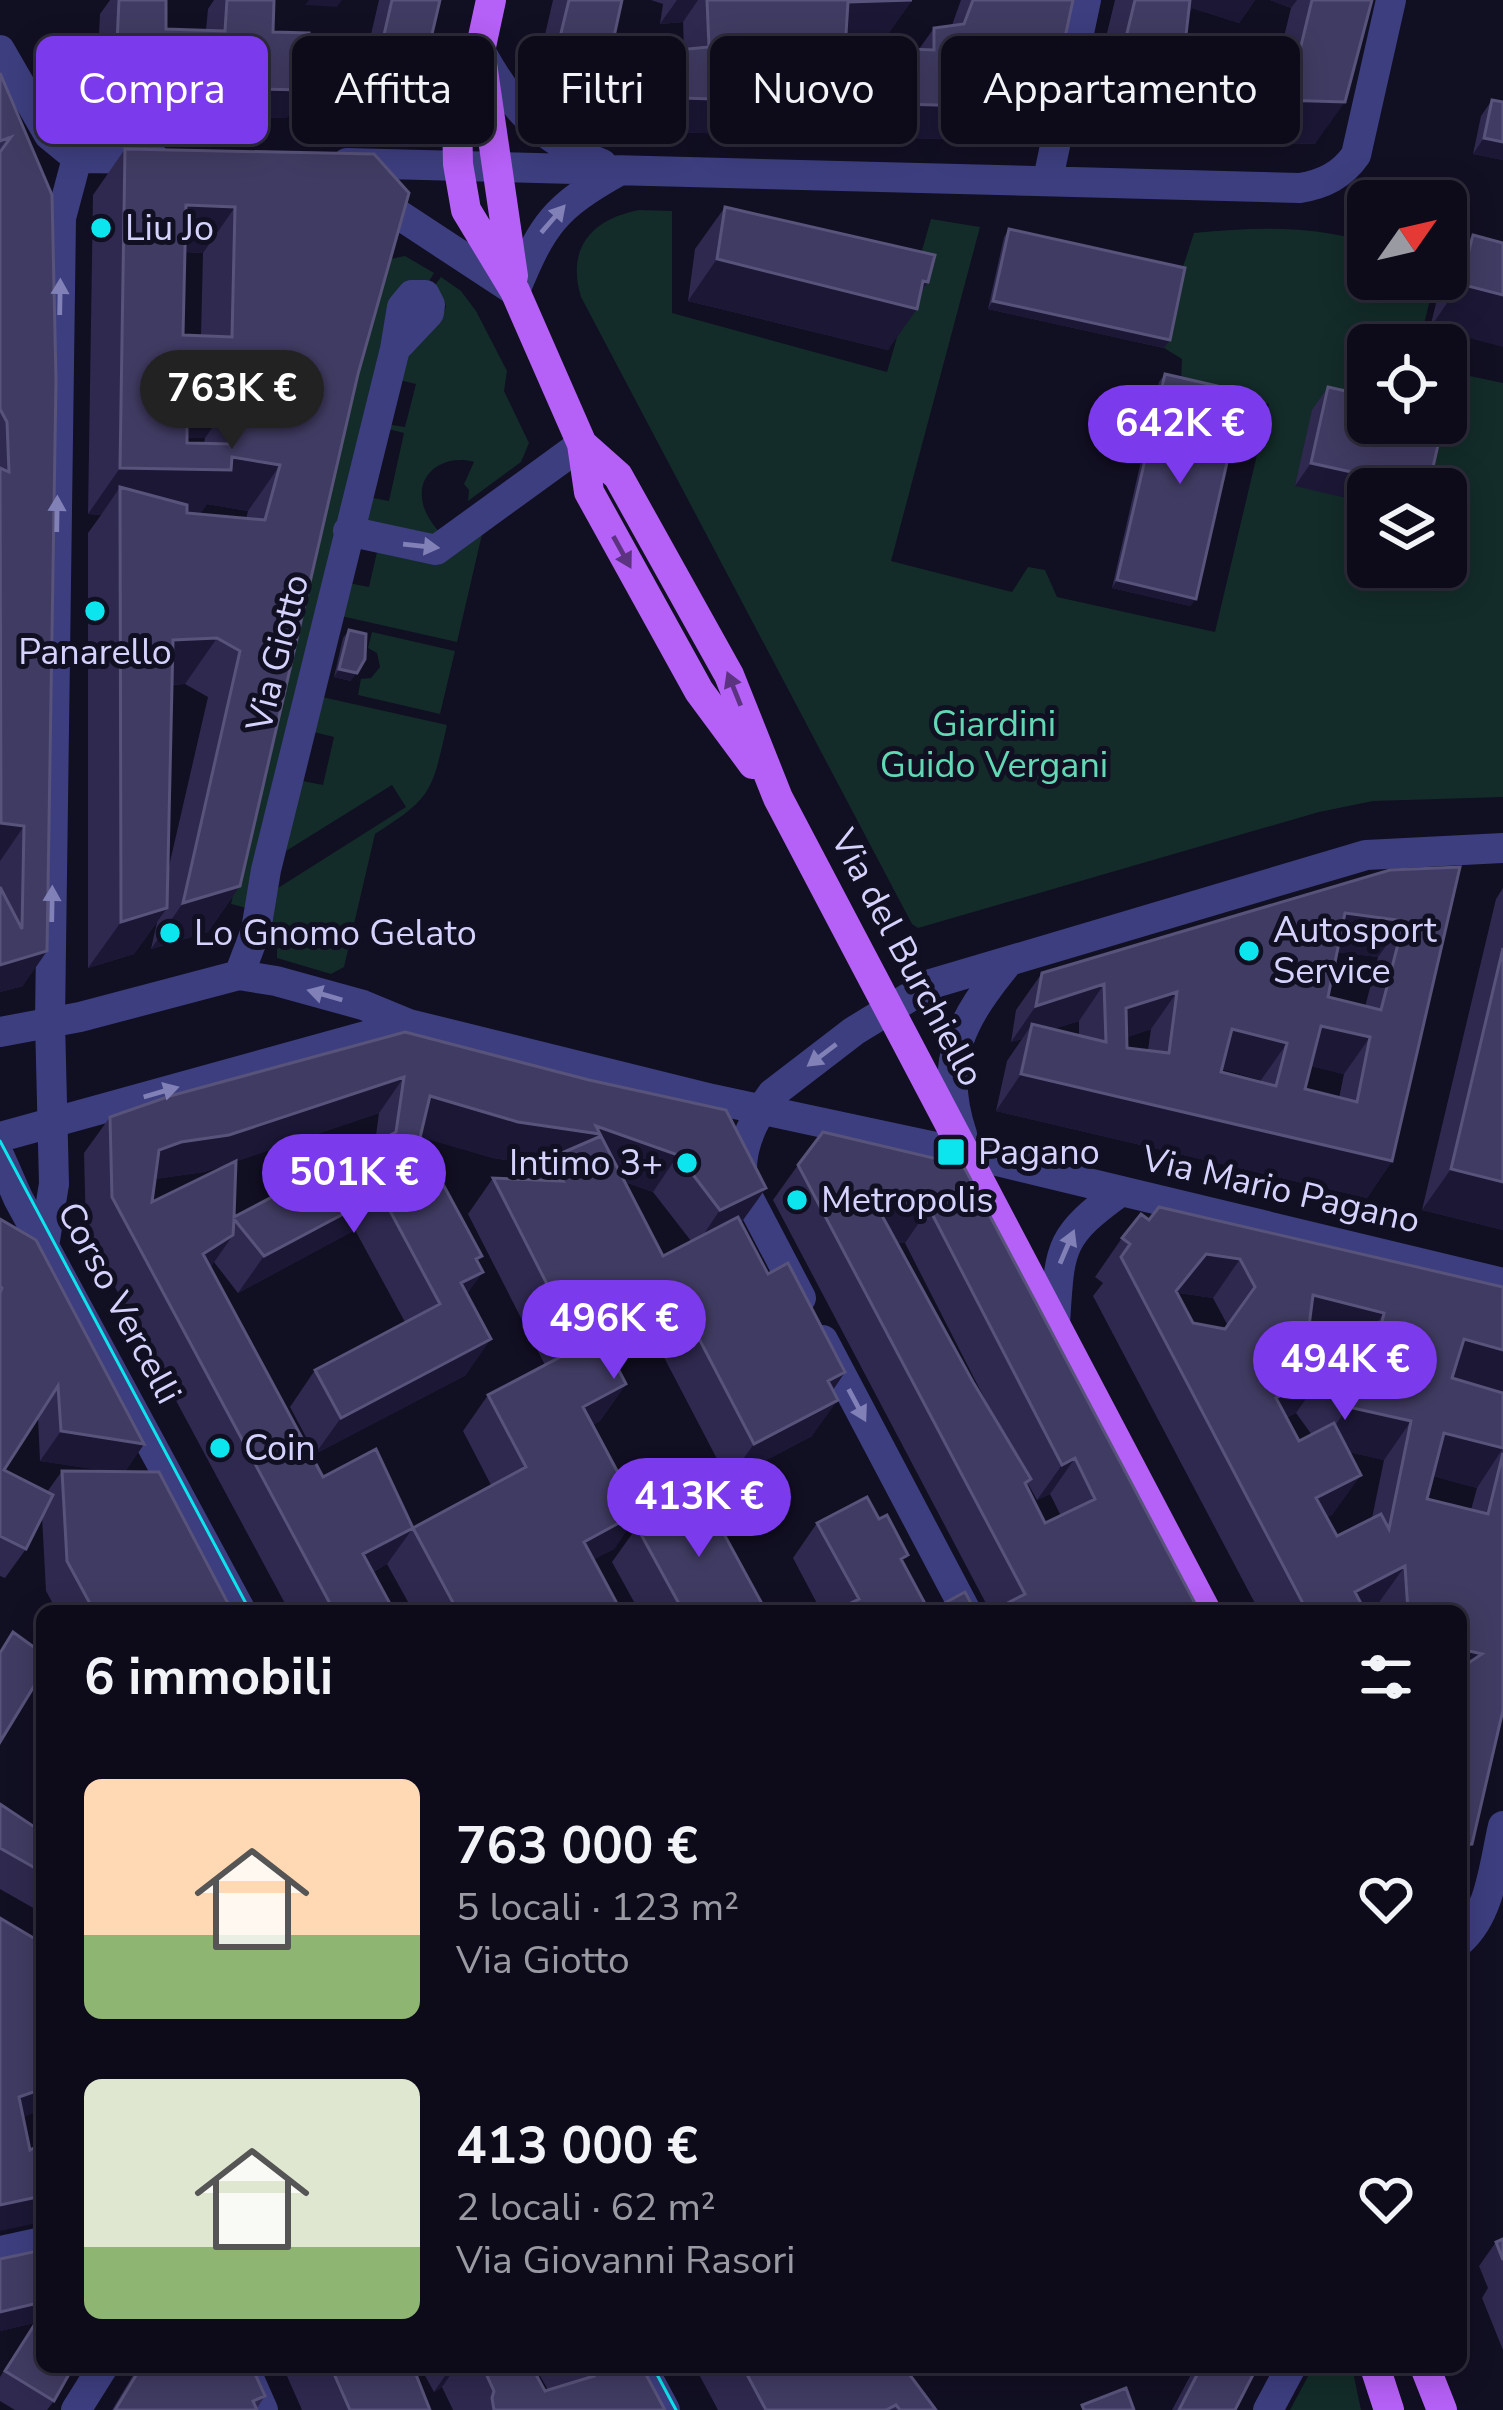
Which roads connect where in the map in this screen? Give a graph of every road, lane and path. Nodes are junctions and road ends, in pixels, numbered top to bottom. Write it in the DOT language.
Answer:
graph roads {
  1 [pos="491,0"];
  2 [pos="1086,0"];
  3 [pos="1391,0"];
  4 [pos="483,36"];
  5 [pos="0,50"];
  6 [pos="494,76"];
  7 [pos="494,136"];
  8 [pos="458,144"];
  9 [pos="77,158"];
  10 [pos="183,160"];
  11 [pos="458,164"];
  12 [pos="499,166"];
  13 [pos="619,171"];
  14 [pos="1048,179"];
  15 [pos="514,291"];
  16 [pos="395,349"];
  17 [pos="581,444"];
  18 [pos="348,531"];
  19 [pos="1503,848"];
  20 [pos="1009,961"];
  21 [pos="239,975"];
  22 [pos="890,1006"];
  23 [pos="50,1021"];
  24 [pos="409,1024"];
  25 [pos="0,1032"];
  26 [pos="760,1110"];
  27 [pos="51,1123"];
  28 [pos="0,1137"];
  29 [pos="968,1154"];
  30 [pos="0,1157"];
  31 [pos="1120,1192"];
  32 [pos="44,1246"];
  33 [pos="1503,1283"];
  34 [pos="1055,1323"];
  35 [pos="238,1605"];
  36 [pos="963,1605"];
  37 [pos="1203,1605"];
  38 [pos="1503,1826"];
  39 [pos="1467,1933"];
  40 [pos="36,2243"];
  41 [pos="0,2251"];
  42 [pos="99,2373"];
  43 [pos="247,2373"];
  44 [pos="642,2373"];
  45 [pos="645,2373"];
  46 [pos="1288,2373"];
  47 [pos="1377,2373"];
  48 [pos="1427,2373"];
  49 [pos="76,2410"];
  50 [pos="263,2410"];
  51 [pos="638,2410"];
  52 [pos="665,2410"];
  53 [pos="1268,2410"];
  54 [pos="1389,2410"];
  55 [pos="1442,2410"];
  1 -- 4 [label="main road"];
  2 -- 14 [label="street"];
  3 -- 14 [label="street"];
  5 -- 9 [label="street"];
  6 -- 13 [label="street"];
  7 -- 12 [label="main road"];
  8 -- 11 [label="main road"];
  9 -- 10 [label="street"];
  23 -- 9 [label="street, one-way"];
  11 -- 12 [label="street"];
  11 -- 15 [label="main road, Via del Burchiello"];
  11 -- 15 [label="street"];
  12 -- 13 [label="street"];
  12 -- 15 [label="main road"];
  13 -- 14 [label="street"];
  15 -- 13 [label="street, one-way"];
  15 -- 17 [label="main road, Via del Burchiello"];
  16 -- 18 [label="street, Via Giotto"];
  18 -- 17 [label="street, one-way"];
  17 -- 22 [label="main road, Via del Burchiello"];
  18 -- 21 [label="street, Via Giotto"];
  19 -- 20 [label="street"];
  20 -- 22 [label="street"];
  20 -- 29 [label="street"];
  21 -- 23 [label="street"];
  24 -- 21 [label="street, Via Mario Pagano, one-way"];
  22 -- 26 [label="street, one-way"];
  22 -- 29 [label="main road, Via del Burchiello"];
  23 -- 25 [label="street"];
  23 -- 27 [label="street"];
  24 -- 26 [label="street, Via Mario Pagano"];
  27 -- 24 [label="street, one-way"];
  26 -- 29 [label="street, Via Mario Pagano"];
  26 -- 36 [label="street, one-way"];
  27 -- 28 [label="street"];
  27 -- 32 [label="street"];
  29 -- 31 [label="street, Via Mario Pagano"];
  29 -- 34 [label="main road, Via del Burchiello"];
  30 -- 32 [label="street, Corso Vercelli"];
  31 -- 33 [label="street, Via Mario Pagano"];
  34 -- 31 [label="street, one-way"];
  32 -- 35 [label="street, Corso Vercelli"];
  34 -- 37 [label="main road, Via del Burchiello"];
  38 -- 39 [label="street"];
  40 -- 41 [label="street"];
  42 -- 49 [label="street"];
  43 -- 50 [label="street"];
  44 -- 51 [label="street"];
  45 -- 52 [label="street"];
  46 -- 53 [label="street"];
  47 -- 54 [label="main road"];
  48 -- 55 [label="main road"];
}
